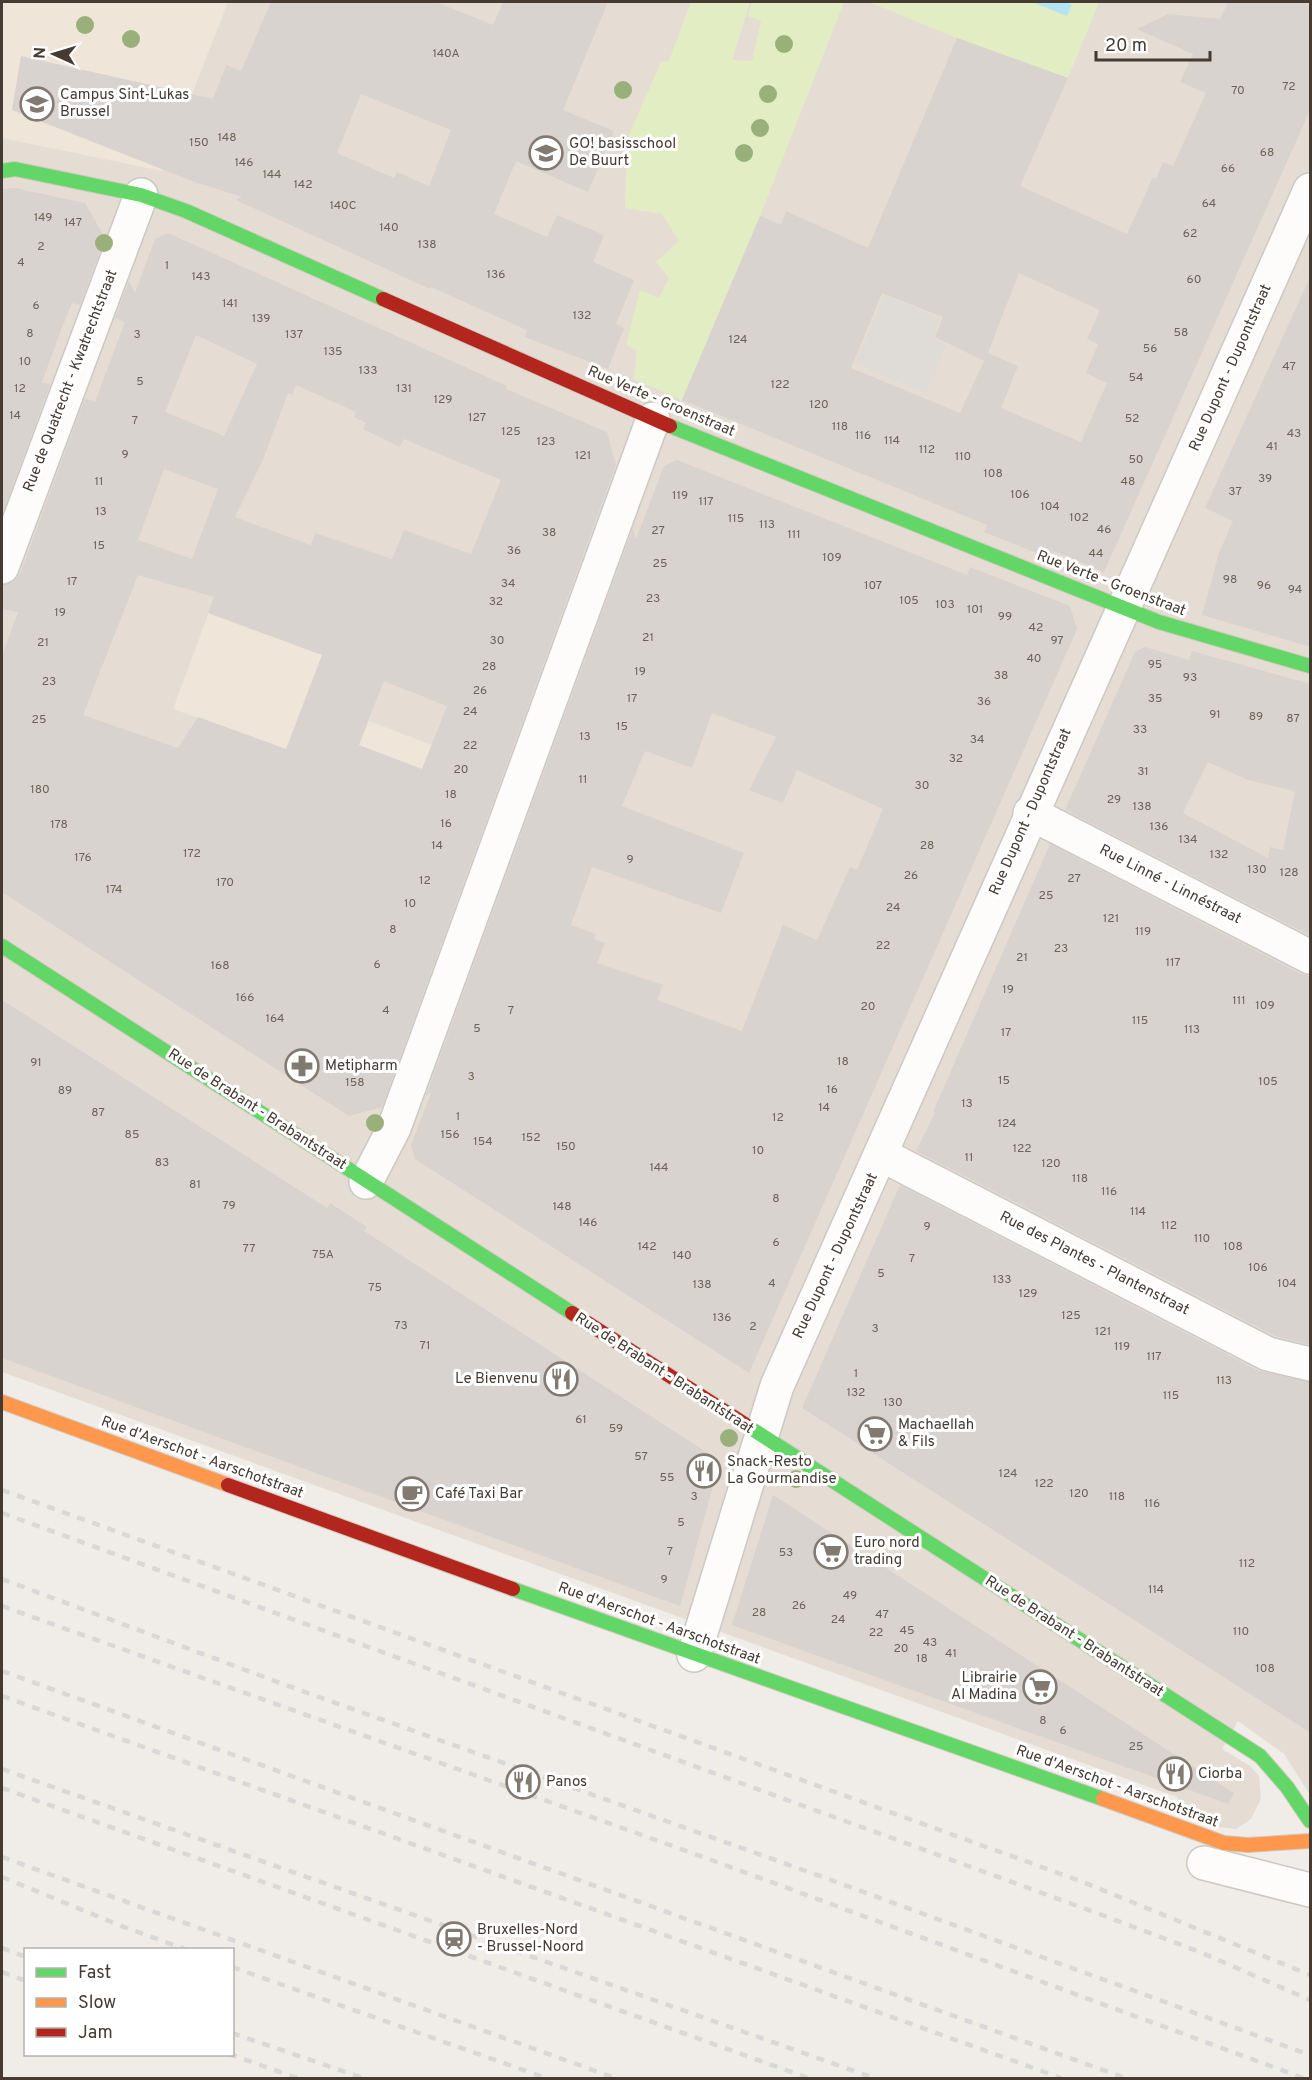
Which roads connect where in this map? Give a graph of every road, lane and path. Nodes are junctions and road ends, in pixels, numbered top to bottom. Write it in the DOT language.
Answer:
graph roads {
  1 [pos="2,171"];
  2 [pos="1311,190"];
  3 [pos="141,195"];
  4 [pos="653,418"];
  5 [pos="2,567"];
  6 [pos="1123,607"];
  7 [pos="1311,666"];
  8 [pos="1030,813"];
  9 [pos="2,946"];
  10 [pos="1311,957"];
  11 [pos="882,1155"];
  12 [pos="366,1182"];
  13 [pos="1311,1364"];
  14 [pos="2,1402"];
  15 [pos="761,1437"];
  16 [pos="694,1655"];
  17 [pos="1311,1821"];
  18 [pos="1311,1841"];
  19 [pos="1204,1863"];
  20 [pos="1311,1890"];
  1 -- 3 [label="street, Rue Verte - Groenstraat"];
  2 -- 6 [label="street, Rue Dupont - Dupontstraat"];
  3 -- 4 [label="street, Rue Verte - Groenstraat"];
  3 -- 5 [label="street, Rue de Quatrecht - Kwatrechtstraat"];
  4 -- 6 [label="street, Rue Verte - Groenstraat"];
  4 -- 12 [label="street"];
  6 -- 7 [label="street, Rue Verte - Groenstraat"];
  6 -- 8 [label="street, Rue Dupont - Dupontstraat"];
  8 -- 10 [label="street, Rue Linné - Linnéstraat"];
  8 -- 11 [label="street, Rue Dupont - Dupontstraat"];
  9 -- 12 [label="street, Rue de Brabant - Brabantstraat"];
  11 -- 13 [label="street, Rue des Plantes - Plantenstraat"];
  11 -- 15 [label="street, Rue Dupont - Dupontstraat"];
  12 -- 15 [label="street, Rue de Brabant - Brabantstraat"];
  14 -- 16 [label="street, Rue d'Aerschot - Aarschotstraat"];
  15 -- 16 [label="street, Rue Dupont - Dupontstraat"];
  15 -- 17 [label="street, Rue de Brabant - Brabantstraat"];
  16 -- 18 [label="street, Rue d'Aerschot - Aarschotstraat"];
  19 -- 20 [label="street"];
}
